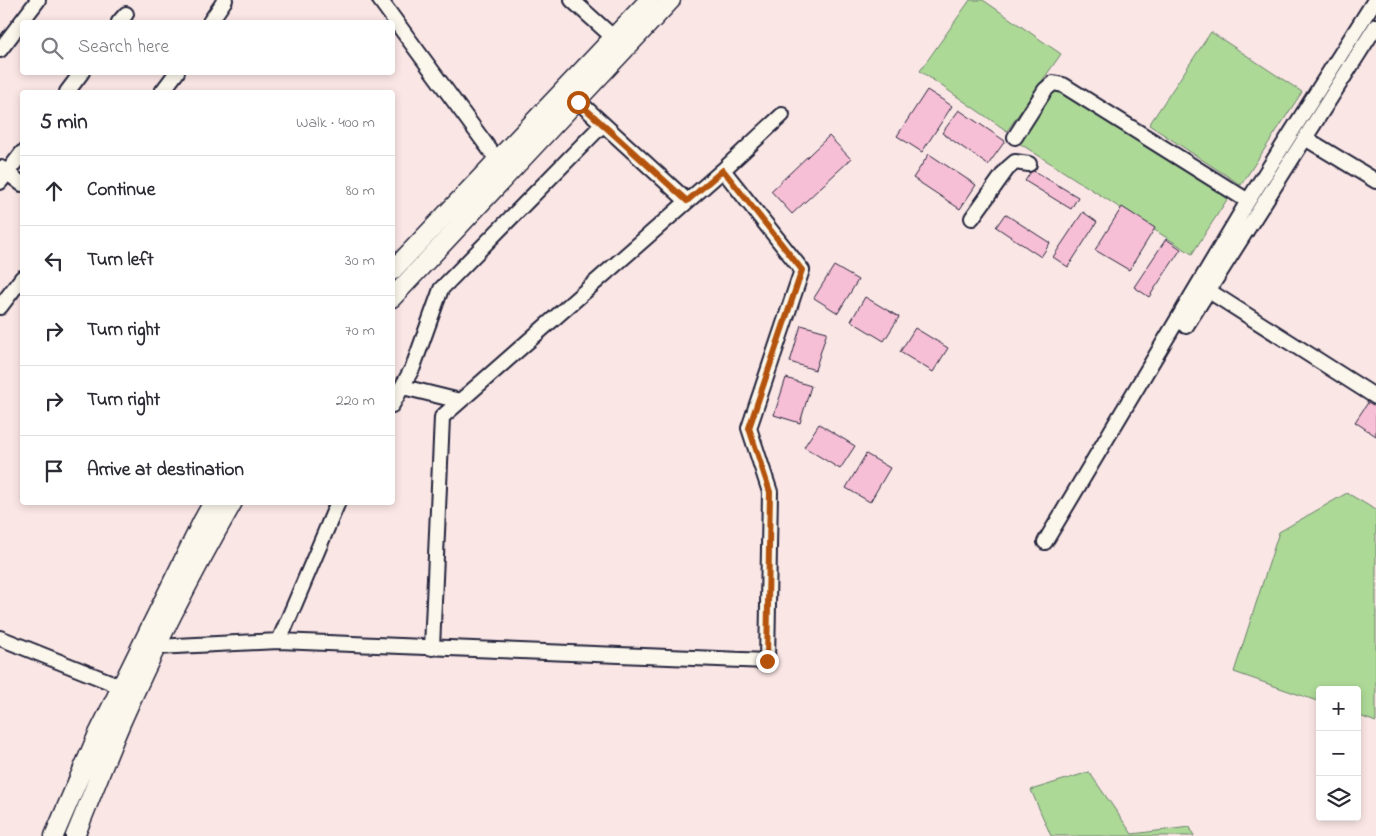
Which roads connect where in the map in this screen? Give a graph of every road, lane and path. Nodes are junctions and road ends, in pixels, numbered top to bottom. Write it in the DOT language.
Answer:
graph roads {
  1 [pos="38,0"];
  2 [pos="225,0"];
  3 [pos="380,0"];
  4 [pos="572,0"];
  5 [pos="649,0"];
  6 [pos="671,0"];
  7 [pos="1375,0"];
  8 [pos="23,20"];
  9 [pos="211,20"];
  10 [pos="395,20"];
  11 [pos="395,20"];
  12 [pos="20,24"];
  13 [pos="1376,26"];
  14 [pos="614,38"];
  15 [pos="0,50"];
  16 [pos="80,75"];
  17 [pos="175,75"];
  18 [pos="68,90"];
  19 [pos="164,90"];
  20 [pos="578,102"];
  21 [pos="782,115"];
  22 [pos="603,124"];
  23 [pos="1015,137"];
  24 [pos="1305,138"];
  25 [pos="20,155"];
  26 [pos="498,160"];
  27 [pos="1029,164"];
  28 [pos="723,170"];
  29 [pos="3,174"];
  30 [pos="1376,181"];
  31 [pos="20,183"];
  32 [pos="687,201"];
  33 [pos="1248,201"];
  34 [pos="972,218"];
  35 [pos="395,268"];
  36 [pos="20,281"];
  37 [pos="1209,291"];
  38 [pos="395,295"];
  39 [pos="0,307"];
  40 [pos="1186,326"];
  41 [pos="403,387"];
  42 [pos="1376,397"];
  43 [pos="395,399"];
  44 [pos="460,401"];
  45 [pos="211,505"];
  46 [pos="231,505"];
  47 [pos="337,505"];
  48 [pos="1045,542"];
  49 [pos="0,638"];
  50 [pos="279,642"];
  51 [pos="156,647"];
  52 [pos="432,648"];
  53 [pos="120,686"];
  54 [pos="54,836"];
  55 [pos="76,836"];
  1 -- 8 [label="street"];
  2 -- 9 [label="street"];
  3 -- 11 [label="street"];
  4 -- 14 [label="street"];
  5 -- 14 [label="main road"];
  6 -- 20 [label="main road"];
  7 -- 33 [label="street"];
  10 -- 26 [label="street"];
  12 -- 15 [label="street"];
  13 -- 24 [label="street"];
  14 -- 26 [label="main road"];
  16 -- 18 [label="street"];
  17 -- 19 [label="street"];
  20 -- 22 [label="street"];
  20 -- 38 [label="main road"];
  21 -- 28 [label="street"];
  22 -- 32 [label="street"];
  22 -- 41 [label="street"];
  23 -- 33 [label="street"];
  24 -- 30 [label="street"];
  24 -- 37 [label="street"];
  25 -- 29 [label="street"];
  26 -- 35 [label="main road"];
  27 -- 34 [label="street"];
  28 -- 32 [label="street"];
  28 -- 52 [label="street"];
  29 -- 31 [label="street"];
  32 -- 44 [label="street"];
  33 -- 48 [label="street"];
  36 -- 39 [label="street"];
  37 -- 40 [label="street"];
  37 -- 42 [label="street"];
  41 -- 43 [label="street"];
  41 -- 44 [label="street"];
  44 -- 52 [label="street"];
  45 -- 53 [label="main road"];
  46 -- 51 [label="main road"];
  47 -- 50 [label="street"];
  49 -- 53 [label="street"];
  50 -- 51 [label="street"];
  50 -- 52 [label="street"];
  51 -- 55 [label="main road"];
  53 -- 54 [label="main road"];
}
